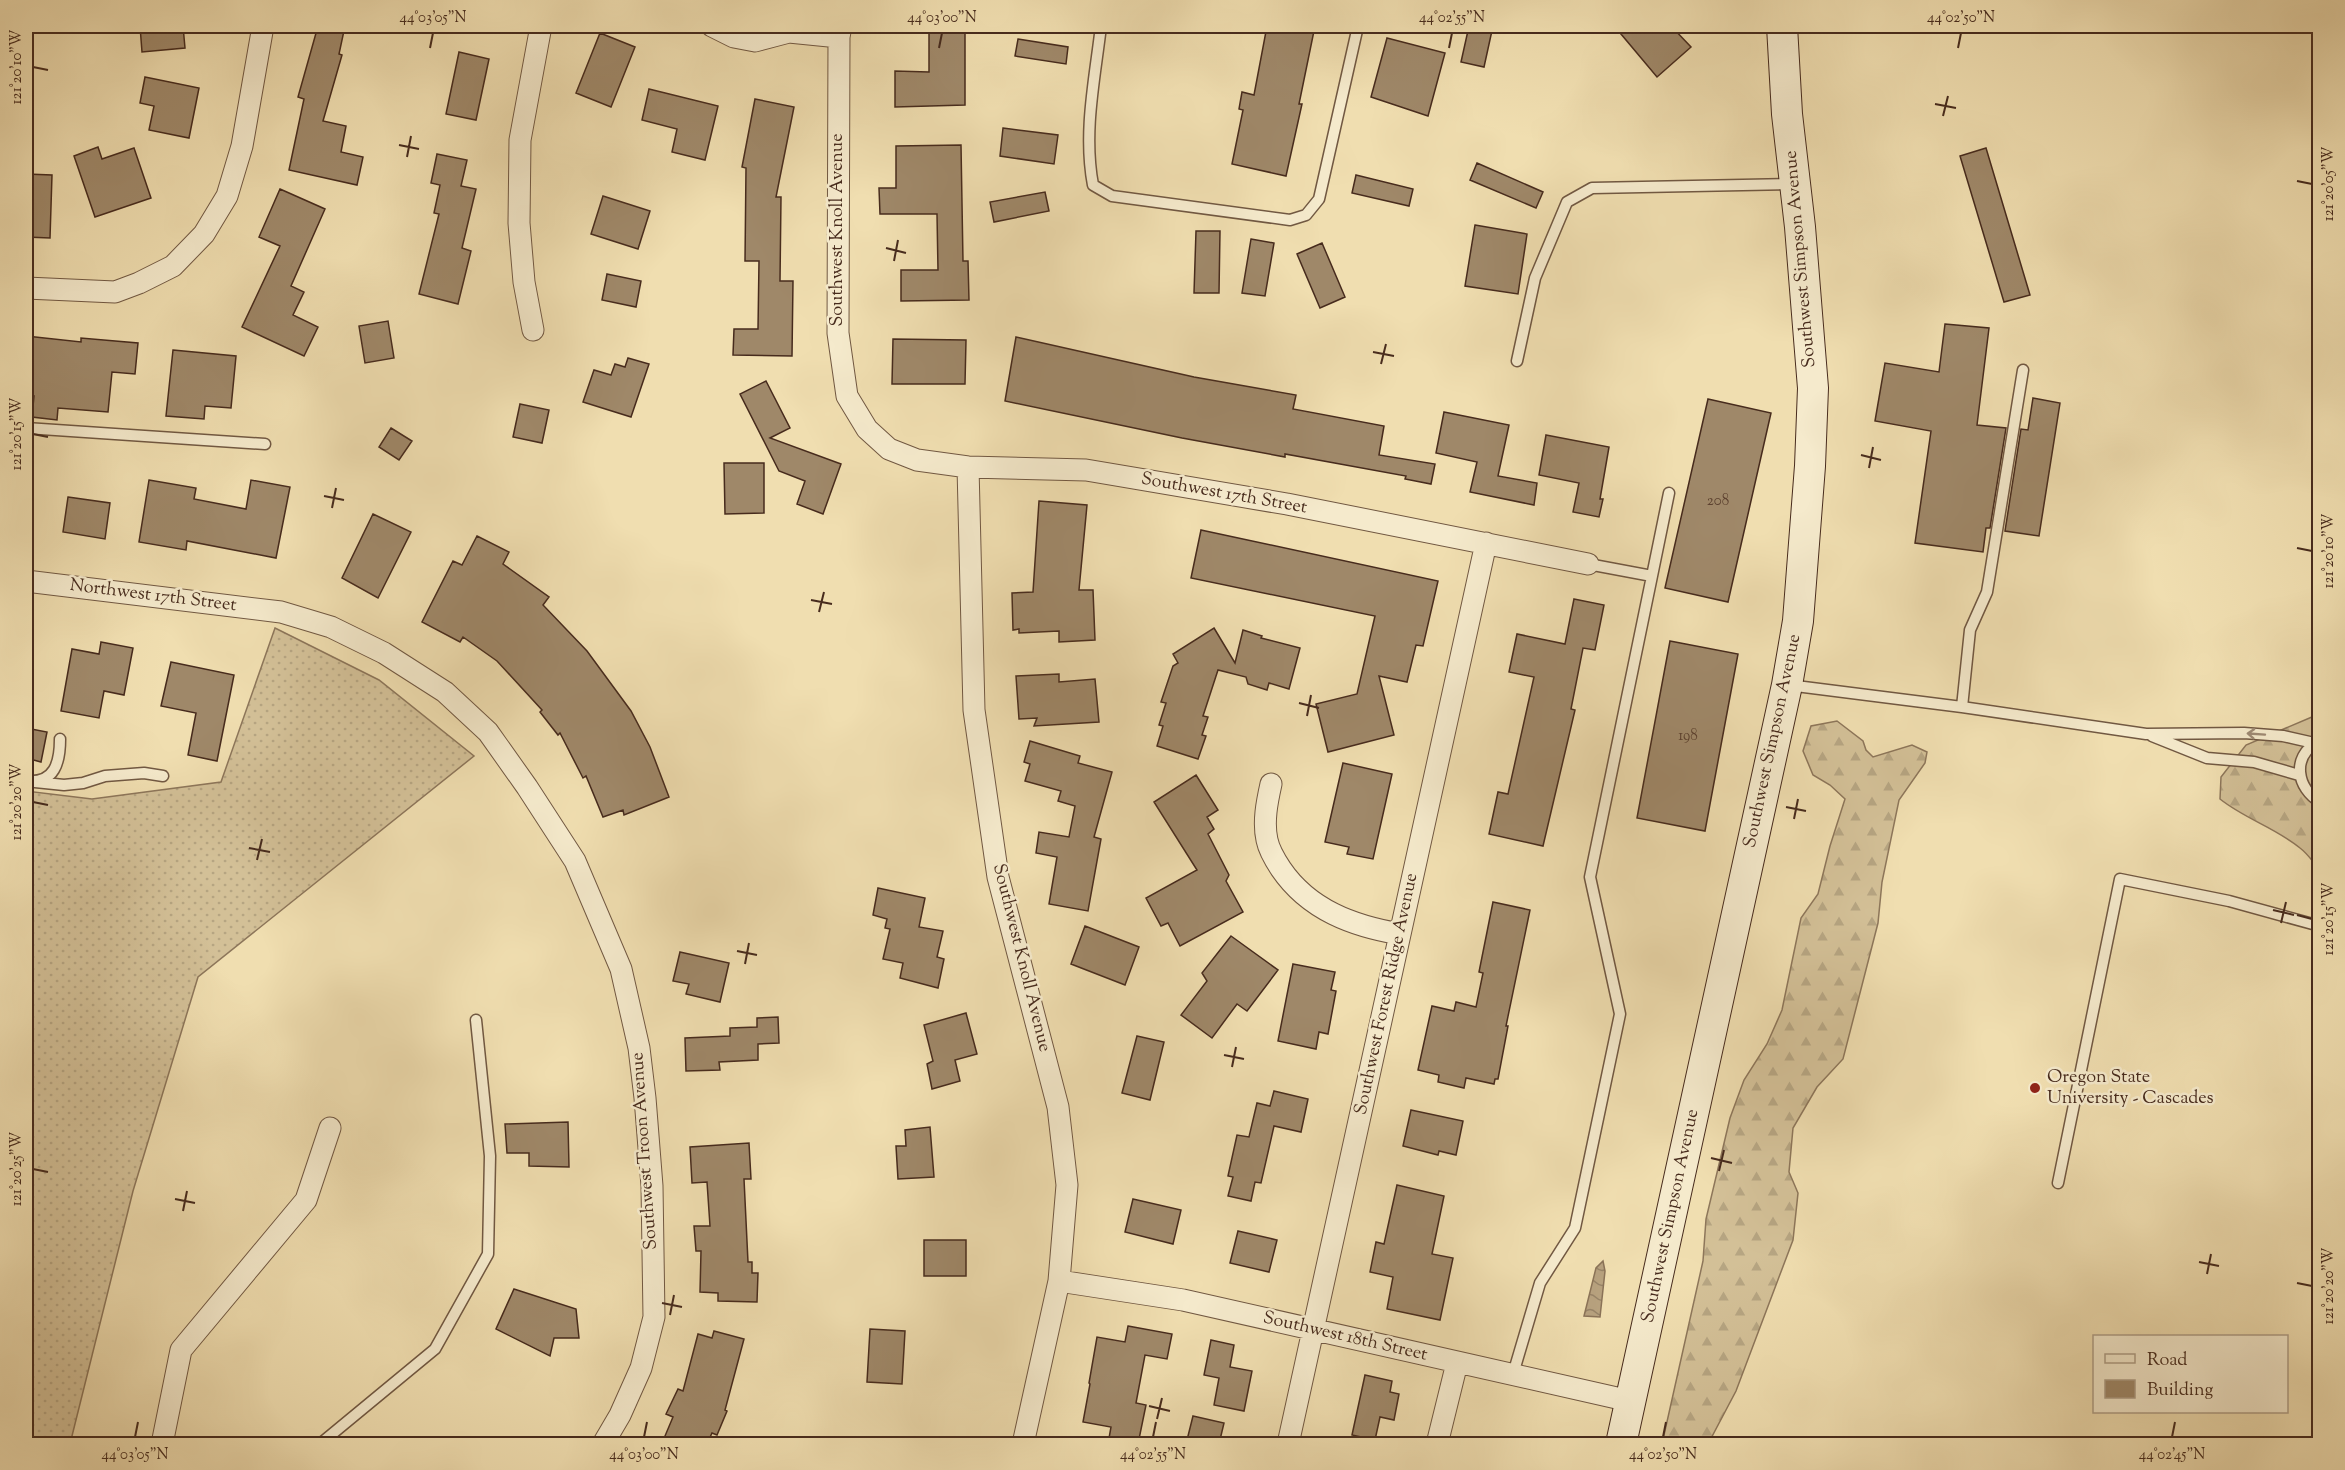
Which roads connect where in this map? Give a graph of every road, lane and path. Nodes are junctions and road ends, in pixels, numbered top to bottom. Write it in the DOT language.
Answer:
graph roads {
  1 [pos="263,26"];
  2 [pos="541,26"];
  3 [pos="712,26"];
  4 [pos="1101,26"];
  5 [pos="1358,26"];
  6 [pos="1782,26"];
  7 [pos="840,31"];
  8 [pos="1795,184"];
  9 [pos="26,288"];
  10 [pos="533,330"];
  11 [pos="1517,361"];
  12 [pos="2023,370"];
  13 [pos="26,428"];
  14 [pos="867,429"];
  15 [pos="265,444"];
  16 [pos="968,467"];
  17 [pos="1669,493"];
  18 [pos="1486,543"];
  19 [pos="1588,564"];
  20 [pos="1652,576"];
  21 [pos="26,581"];
  22 [pos="280,612"];
  23 [pos="1787,685"];
  24 [pos="1962,707"];
  25 [pos="2146,734"];
  26 [pos="60,739"];
  27 [pos="2317,742"];
  28 [pos="2299,775"];
  29 [pos="163,776"];
  30 [pos="30,782"];
  31 [pos="1271,784"];
  32 [pos="2319,802"];
  33 [pos="2319,926"];
  34 [pos="1400,934"];
  35 [pos="476,1020"];
  36 [pos="330,1128"];
  37 [pos="2058,1183"];
  38 [pos="1059,1281"];
  39 [pos="1313,1329"];
  40 [pos="1457,1363"];
  41 [pos="1513,1374"];
  42 [pos="1630,1401"];
  43 [pos="162,1444"];
  44 [pos="320,1444"];
  45 [pos="603,1444"];
  46 [pos="1023,1444"];
  47 [pos="1288,1444"];
  48 [pos="1437,1444"];
  49 [pos="1621,1444"];
  1 -- 9 [label="street"];
  2 -- 10 [label="street"];
  3 -- 7 [label="street"];
  4 -- 5 [label="lane"];
  6 -- 8 [label="street, Southwest Simpson Avenue"];
  7 -- 14 [label="street, Southwest Knoll Avenue"];
  8 -- 11 [label="lane"];
  8 -- 23 [label="street, Southwest Simpson Avenue"];
  12 -- 24 [label="lane"];
  13 -- 15 [label="lane"];
  14 -- 16 [label="street, Southwest 17th Street"];
  16 -- 18 [label="street, Southwest 17th Street"];
  16 -- 38 [label="street, Southwest Knoll Avenue"];
  17 -- 20 [label="lane"];
  18 -- 19 [label="street, Southwest 17th Street"];
  18 -- 34 [label="street, Southwest Forest Ridge Avenue"];
  19 -- 20 [label="lane"];
  20 -- 41 [label="lane"];
  21 -- 22 [label="street, Northwest 17th Street"];
  22 -- 45 [label="street, Southwest Troon Avenue"];
  23 -- 24 [label="lane"];
  23 -- 42 [label="street, Southwest Simpson Avenue"];
  24 -- 25 [label="lane"];
  27 -- 25 [label="lane, one-way"];
  25 -- 28 [label="lane"];
  26 -- 30 [label="lane"];
  27 -- 28 [label="lane"];
  28 -- 32 [label="lane"];
  29 -- 30 [label="lane"];
  31 -- 34 [label="street"];
  33 -- 37 [label="lane"];
  34 -- 39 [label="street, Southwest Forest Ridge Avenue"];
  35 -- 44 [label="lane"];
  36 -- 43 [label="street"];
  38 -- 39 [label="street, Southwest 18th Street"];
  38 -- 46 [label="street, Southwest Knoll Avenue"];
  39 -- 40 [label="street, Southwest 18th Street"];
  39 -- 47 [label="street, Southwest Forest Ridge Avenue"];
  40 -- 41 [label="street, Southwest 18th Street"];
  40 -- 48 [label="street"];
  41 -- 42 [label="street, Southwest 18th Street"];
  42 -- 49 [label="street, Southwest Simpson Avenue"];
}
